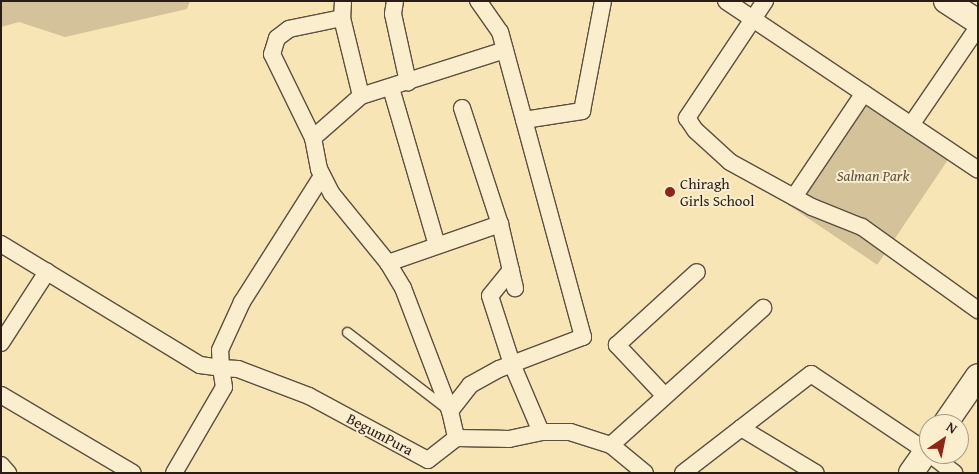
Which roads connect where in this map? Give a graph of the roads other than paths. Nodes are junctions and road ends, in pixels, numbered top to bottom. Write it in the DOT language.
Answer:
graph roads {
  1 [pos="343,1"];
  2 [pos="395,1"];
  3 [pos="478,1"];
  4 [pos="603,1"];
  5 [pos="726,1"];
  6 [pos="765,1"];
  7 [pos="946,1"];
  8 [pos="342,18"];
  9 [pos="751,19"];
  10 [pos="978,22"];
  11 [pos="978,27"];
  12 [pos="505,50"];
  13 [pos="408,82"];
  14 [pos="391,88"];
  15 [pos="864,93"];
  16 [pos="361,96"];
  17 [pos="462,108"];
  18 [pos="524,120"];
  19 [pos="910,125"];
  20 [pos="313,138"];
  21 [pos="978,170"];
  22 [pos="322,176"];
  23 [pos="794,197"];
  24 [pos="500,224"];
  25 [pos="1,244"];
  26 [pos="437,245"];
  27 [pos="388,263"];
  28 [pos="511,270"];
  29 [pos="47,272"];
  30 [pos="697,272"];
  31 [pos="515,288"];
  32 [pos="762,308"];
  33 [pos="978,310"];
  34 [pos="347,332"];
  35 [pos="1,343"];
  36 [pos="512,364"];
  37 [pos="222,368"];
  38 [pos="978,376"];
  39 [pos="1,395"];
  40 [pos="664,395"];
  41 [pos="450,411"];
  42 [pos="952,414"];
  43 [pos="741,428"];
  44 [pos="540,432"];
  45 [pos="456,438"];
  46 [pos="919,444"];
  47 [pos="611,445"];
  48 [pos="919,463"];
  49 [pos="944,464"];
  50 [pos="1,465"];
  51 [pos="8,473"];
  52 [pos="133,473"];
  53 [pos="174,473"];
  54 [pos="645,473"];
  55 [pos="683,473"];
  56 [pos="816,473"];
  57 [pos="911,473"];
  58 [pos="954,473"];
  1 -- 8 [label="street"];
  2 -- 13 [label="street"];
  3 -- 12 [label="street"];
  4 -- 18 [label="street"];
  5 -- 9 [label="street"];
  6 -- 9 [label="street"];
  7 -- 10 [label="street"];
  8 -- 16 [label="street"];
  8 -- 20 [label="street"];
  9 -- 15 [label="street"];
  9 -- 23 [label="street"];
  11 -- 19 [label="street"];
  12 -- 13 [label="street"];
  12 -- 18 [label="street"];
  13 -- 14 [label="street"];
  14 -- 16 [label="street"];
  14 -- 26 [label="street"];
  15 -- 19 [label="street"];
  15 -- 23 [label="street"];
  16 -- 20 [label="street"];
  17 -- 24 [label="street"];
  18 -- 36 [label="street"];
  19 -- 21 [label="street"];
  20 -- 22 [label="street"];
  22 -- 27 [label="street"];
  22 -- 37 [label="street"];
  23 -- 33 [label="street"];
  24 -- 26 [label="street"];
  24 -- 28 [label="street"];
  25 -- 29 [label="street"];
  26 -- 27 [label="street"];
  27 -- 41 [label="street"];
  28 -- 31 [label="street"];
  28 -- 36 [label="street"];
  29 -- 35 [label="street"];
  29 -- 37 [label="street"];
  30 -- 40 [label="street"];
  32 -- 40 [label="street"];
  34 -- 41 [label="lane"];
  36 -- 41 [label="street"];
  36 -- 44 [label="street"];
  37 -- 45 [label="street, BegumPura"];
  37 -- 53 [label="street"];
  38 -- 42 [label="street"];
  39 -- 52 [label="street"];
  40 -- 47 [label="street"];
  41 -- 45 [label="street"];
  43 -- 46 [label="street"];
  43 -- 55 [label="street"];
  43 -- 56 [label="street"];
  44 -- 45 [label="street"];
  44 -- 47 [label="street"];
  47 -- 54 [label="street"];
  48 -- 57 [label="street"];
  49 -- 58 [label="street"];
  50 -- 51 [label="street"];
}
